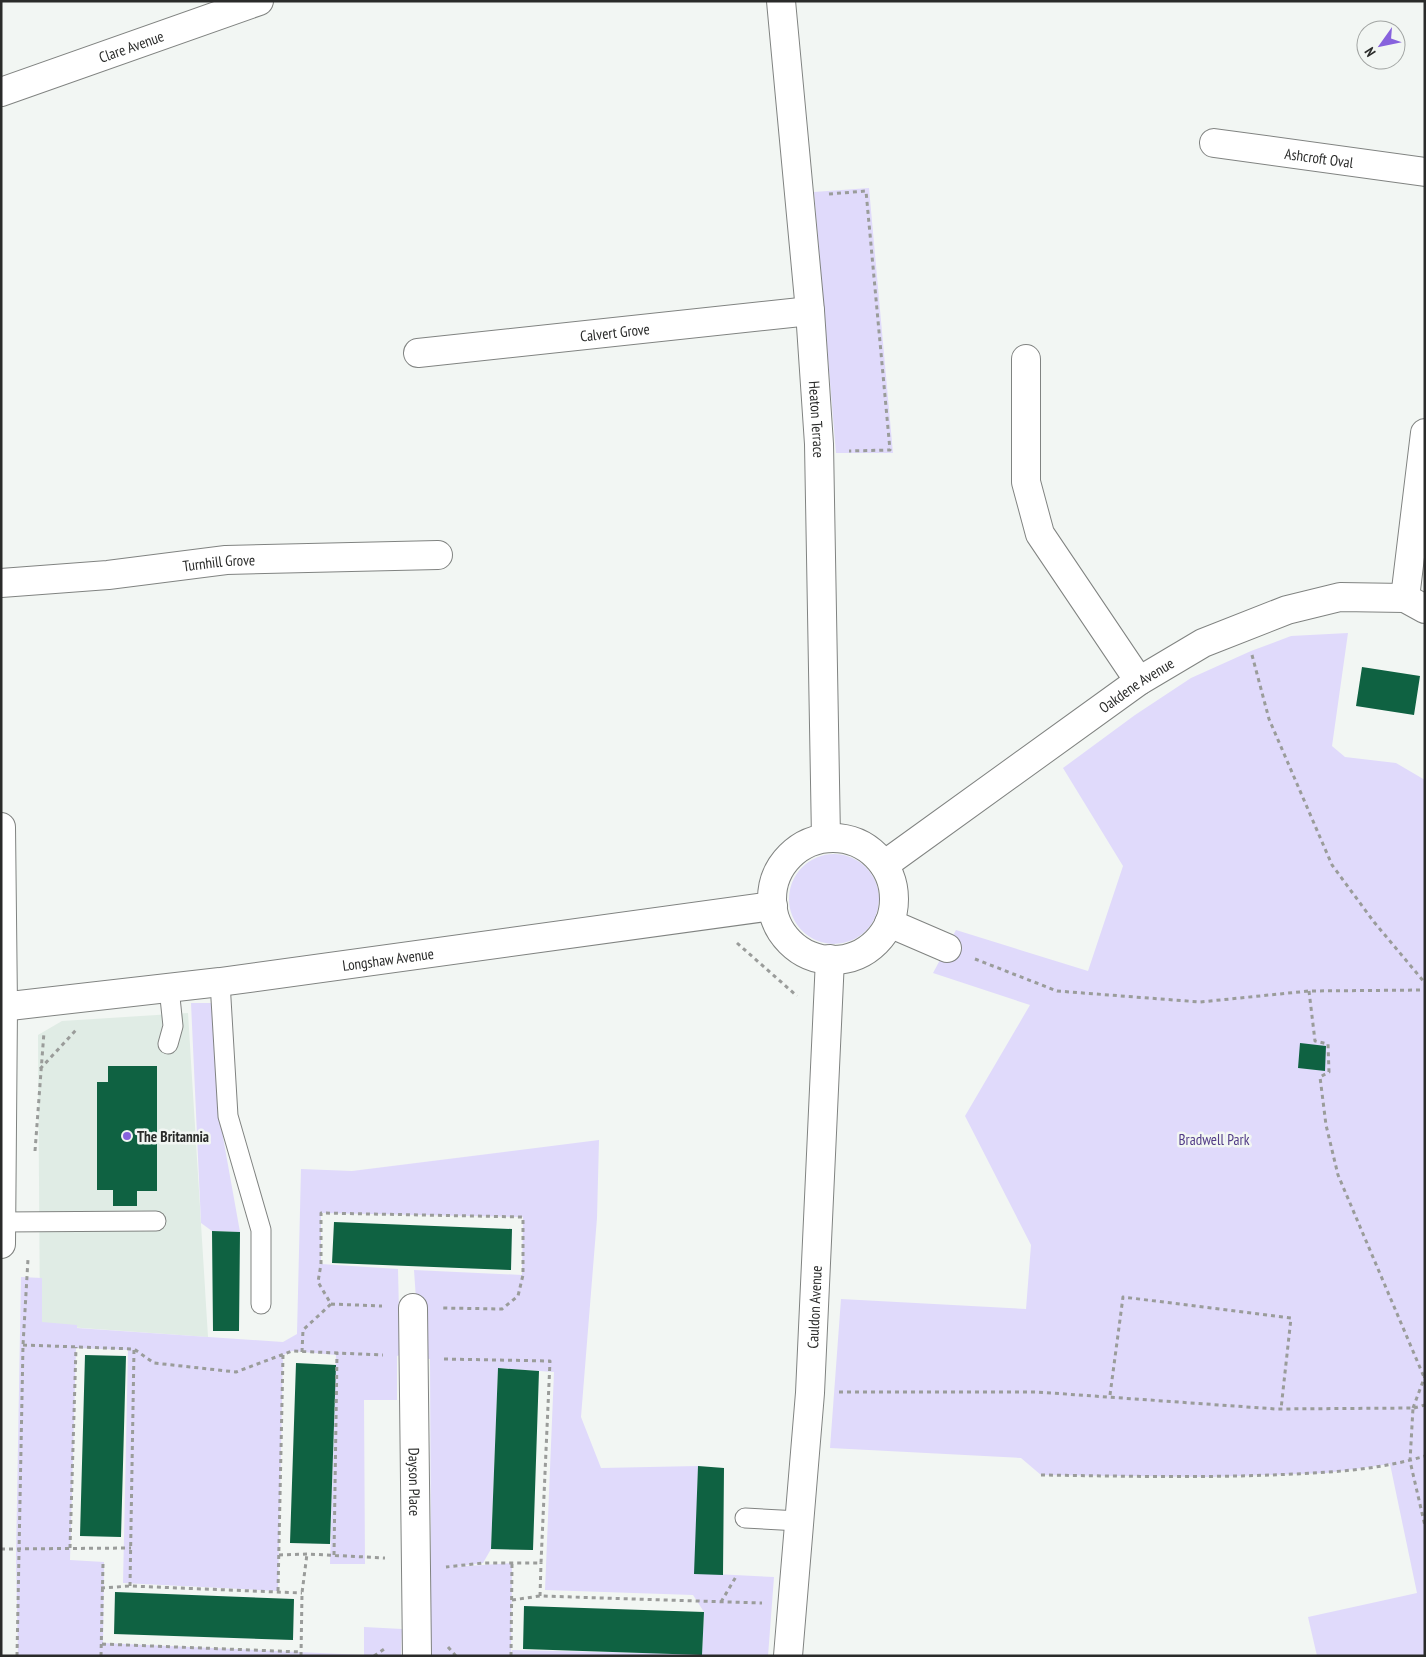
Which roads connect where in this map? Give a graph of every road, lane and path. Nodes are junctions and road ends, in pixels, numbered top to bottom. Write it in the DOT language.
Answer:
graph roads {
  1 [pos="259,1"];
  2 [pos="781,1"];
  3 [pos="1,92"];
  4 [pos="1214,143"];
  5 [pos="1425,172"];
  6 [pos="823,195"];
  7 [pos="810,312"];
  8 [pos="418,353"];
  9 [pos="1026,359"];
  10 [pos="1425,433"];
  11 [pos="845,451"];
  12 [pos="438,555"];
  13 [pos="1,583"];
  14 [pos="1415,604"];
  15 [pos="1241,629"];
  16 [pos="1139,682"];
  17 [pos="1,827"];
  18 [pos="826,838"];
  19 [pos="884,865"];
  20 [pos="773,906"];
  21 [pos="728,912"];
  22 [pos="889,923"];
  23 [pos="947,948"];
  24 [pos="830,959"];
  25 [pos="220,982"];
  26 [pos="1425,983"];
  27 [pos="169,988"];
  28 [pos="1425,990"];
  29 [pos="1309,991"];
  30 [pos="44,1002"];
  31 [pos="2,1007"];
  32 [pos="829,1008"];
  33 [pos="78,1028"];
  34 [pos="168,1044"];
  35 [pos="40,1069"];
  36 [pos="35,1156"];
  37 [pos="156,1221"];
  38 [pos="1,1222"];
  39 [pos="30,1223"];
  40 [pos="1,1244"];
  41 [pos="261,1304"];
  42 [pos="331,1304"];
  43 [pos="413,1308"];
  44 [pos="23,1345"];
  45 [pos="76,1348"];
  46 [pos="134,1349"];
  47 [pos="302,1352"];
  48 [pos="338,1352"];
  49 [pos="282,1355"];
  50 [pos="401,1356"];
  51 [pos="1425,1376"];
  52 [pos="810,1392"];
  53 [pos="1110,1395"];
  54 [pos="1425,1405"];
  55 [pos="1413,1408"];
  56 [pos="1280,1409"];
  57 [pos="1425,1456"];
  58 [pos="1410,1460"];
  59 [pos="1041,1475"];
  60 [pos="745,1518"];
  61 [pos="800,1521"];
  62 [pos="1425,1526"];
  63 [pos="70,1548"];
  64 [pos="131,1548"];
  65 [pos="1,1549"];
  66 [pos="19,1549"];
  67 [pos="307,1554"];
  68 [pos="279,1555"];
  69 [pos="334,1555"];
  70 [pos="512,1562"];
  71 [pos="416,1563"];
  72 [pos="541,1563"];
  73 [pos="103,1564"];
  74 [pos="738,1575"];
  75 [pos="130,1586"];
  76 [pos="101,1588"];
  77 [pos="278,1591"];
  78 [pos="302,1593"];
  79 [pos="540,1596"];
  80 [pos="512,1600"];
  81 [pos="722,1602"];
  82 [pos="770,1604"];
  83 [pos="102,1644"];
  84 [pos="301,1654"];
  85 [pos="17,1656"];
  86 [pos="101,1656"];
  87 [pos="417,1656"];
  88 [pos="512,1656"];
  89 [pos="788,1656"];
  1 -- 3 [label="street, Clare Avenue"];
  2 -- 7 [label="street, Heaton Terrace"];
  4 -- 5 [label="street, Ashcroft Oval"];
  6 -- 11 [label="path"];
  7 -- 8 [label="street, Calvert Grove"];
  7 -- 18 [label="street, Heaton Terrace"];
  9 -- 16 [label="street"];
  10 -- 14 [label="street"];
  12 -- 13 [label="street, Turnhill Grove"];
  14 -- 15 [label="street, Oakdene Avenue"];
  15 -- 16 [label="street, Oakdene Avenue"];
  15 -- 26 [label="path"];
  16 -- 19 [label="street, Oakdene Avenue"];
  17 -- 31 [label="street"];
  18 -- 19 [label="street"];
  18 -- 20 [label="street"];
  19 -- 22 [label="street"];
  20 -- 21 [label="street, Longshaw Avenue"];
  20 -- 24 [label="street"];
  21 -- 25 [label="street, Longshaw Avenue"];
  21 -- 32 [label="path"];
  22 -- 23 [label="street"];
  22 -- 24 [label="street"];
  23 -- 29 [label="path"];
  24 -- 32 [label="street, Cauldon Avenue"];
  25 -- 27 [label="street, Longshaw Avenue"];
  25 -- 41 [label="lane"];
  27 -- 30 [label="street, Longshaw Avenue"];
  27 -- 34 [label="lane"];
  28 -- 29 [label="path"];
  29 -- 51 [label="path"];
  30 -- 31 [label="street, Longshaw Avenue"];
  30 -- 35 [label="path"];
  31 -- 38 [label="street"];
  32 -- 52 [label="street, Cauldon Avenue"];
  33 -- 35 [label="path"];
  35 -- 36 [label="path"];
  37 -- 39 [label="lane"];
  38 -- 39 [label="lane"];
  38 -- 40 [label="street"];
  39 -- 44 [label="path"];
  42 -- 43 [label="path"];
  42 -- 43 [label="path"];
  42 -- 47 [label="path"];
  43 -- 50 [label="street, Dayson Place"];
  44 -- 45 [label="path"];
  44 -- 66 [label="path"];
  45 -- 46 [label="path"];
  45 -- 63 [label="path"];
  46 -- 49 [label="path"];
  46 -- 64 [label="path"];
  47 -- 48 [label="path"];
  47 -- 49 [label="path"];
  48 -- 50 [label="path"];
  48 -- 69 [label="path"];
  49 -- 68 [label="path"];
  50 -- 71 [label="street, Dayson Place"];
  50 -- 72 [label="path"];
  51 -- 55 [label="path"];
  52 -- 53 [label="path"];
  52 -- 61 [label="street, Cauldon Avenue"];
  53 -- 56 [label="path"];
  53 -- 56 [label="path"];
  54 -- 55 [label="path"];
  55 -- 56 [label="path"];
  55 -- 58 [label="path"];
  57 -- 58 [label="path"];
  58 -- 59 [label="path"];
  58 -- 62 [label="path"];
  60 -- 61 [label="lane"];
  61 -- 89 [label="street, Cauldon Avenue"];
  63 -- 64 [label="path"];
  63 -- 66 [label="path"];
  64 -- 75 [label="path"];
  65 -- 66 [label="path"];
  66 -- 85 [label="path"];
  67 -- 68 [label="path"];
  67 -- 69 [label="path"];
  67 -- 78 [label="path"];
  68 -- 77 [label="path"];
  69 -- 71 [label="path"];
  70 -- 71 [label="path"];
  70 -- 72 [label="path"];
  70 -- 80 [label="path"];
  71 -- 87 [label="street, Dayson Place"];
  72 -- 79 [label="path"];
  73 -- 76 [label="path"];
  74 -- 81 [label="path"];
  75 -- 76 [label="path"];
  75 -- 77 [label="path"];
  76 -- 83 [label="path"];
  77 -- 78 [label="path"];
  78 -- 84 [label="path"];
  79 -- 80 [label="path"];
  79 -- 81 [label="path"];
  80 -- 88 [label="path"];
  81 -- 82 [label="path"];
  83 -- 84 [label="path"];
  83 -- 86 [label="path"];
}
